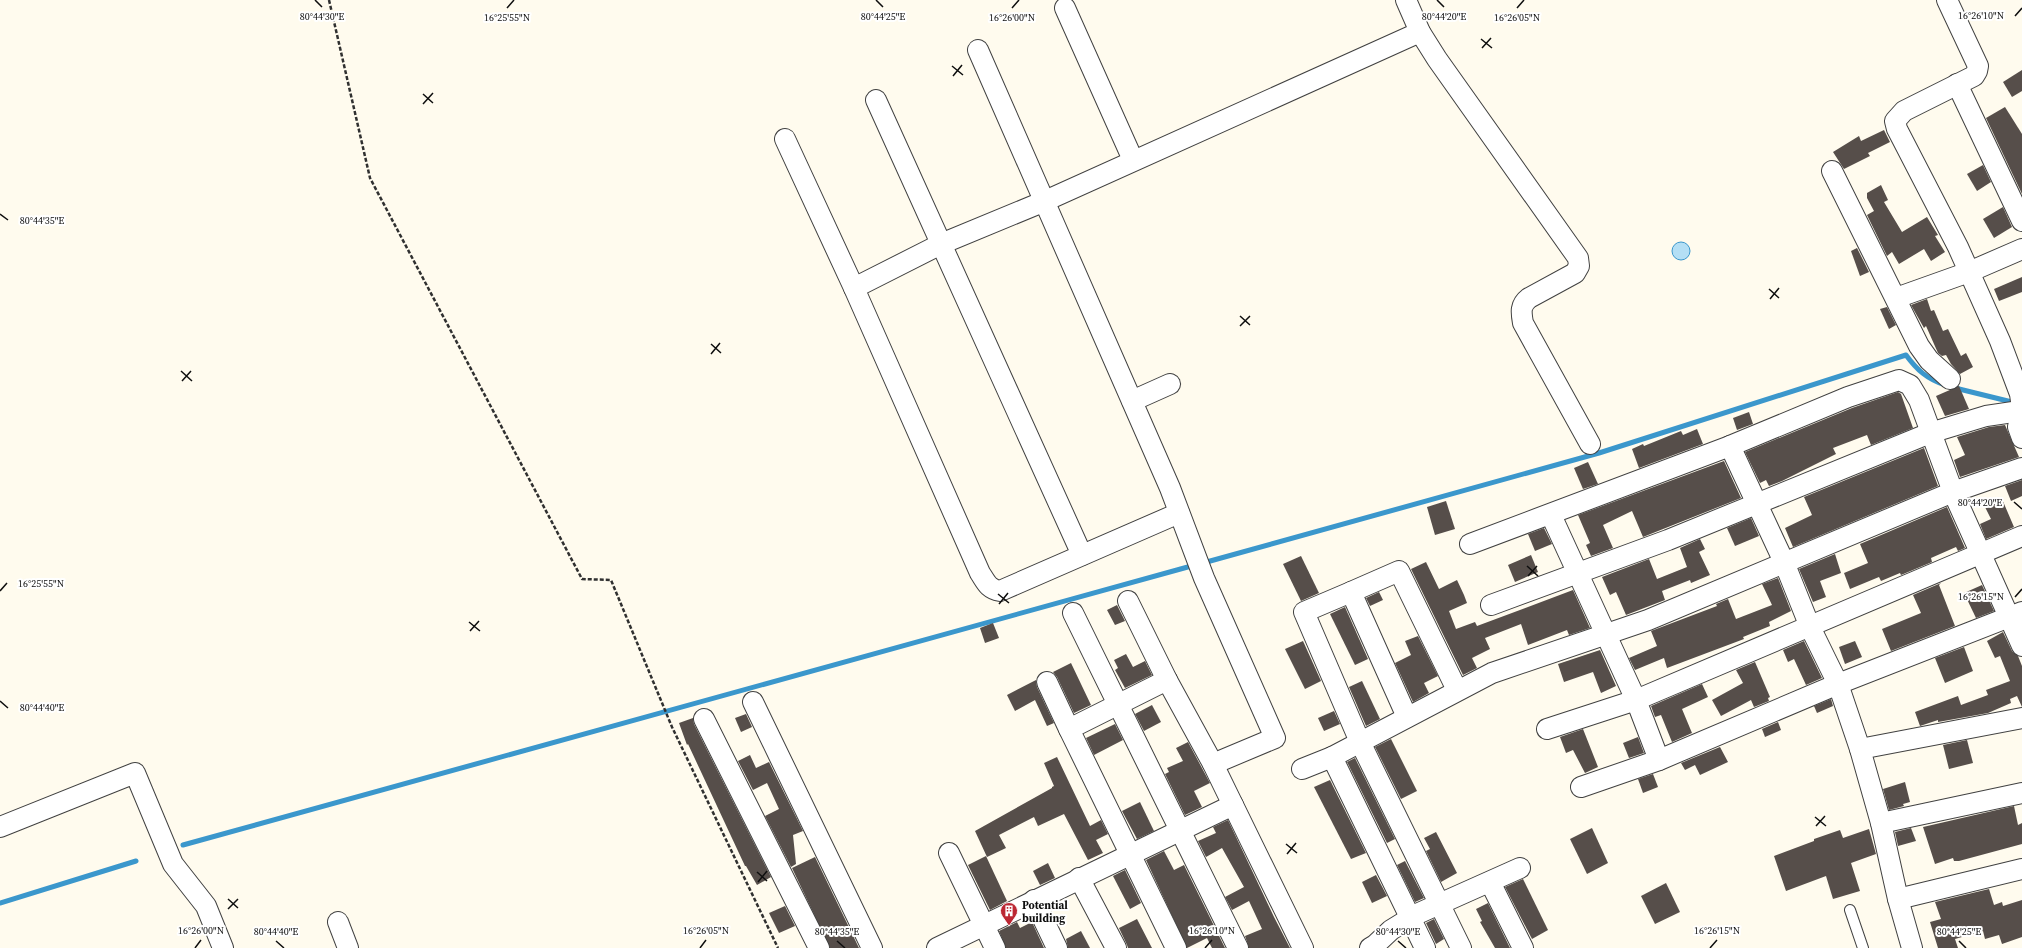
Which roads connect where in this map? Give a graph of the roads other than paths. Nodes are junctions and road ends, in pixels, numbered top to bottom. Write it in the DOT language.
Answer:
graph roads {
  1 [pos="1406,0"];
  2 [pos="1947,0"];
  3 [pos="1065,8"];
  4 [pos="1420,32"];
  5 [pos="978,50"];
  6 [pos="1957,84"];
  7 [pos="876,100"];
  8 [pos="785,139"];
  9 [pos="1133,160"];
  10 [pos="1832,171"];
  11 [pos="1045,201"];
  12 [pos="2022,222"];
  13 [pos="941,244"];
  14 [pos="2022,249"];
  15 [pos="1969,272"];
  16 [pos="854,288"];
  17 [pos="1896,298"];
  18 [pos="1950,378"];
  19 [pos="1170,384"];
  20 [pos="1132,401"];
  21 [pos="2021,419"];
  22 [pos="1930,433"];
  23 [pos="1590,444"];
  24 [pos="1730,446"];
  25 [pos="2022,468"];
  26 [pos="1953,492"];
  27 [pos="1757,503"];
  28 [pos="1179,513"];
  29 [pos="1551,515"];
  30 [pos="2022,536"];
  31 [pos="1470,544"];
  32 [pos="1981,553"];
  33 [pos="1082,555"];
  34 [pos="1784,562"];
  35 [pos="1577,574"];
  36 [pos="1351,592"];
  37 [pos="1128,601"];
  38 [pos="1491,605"];
  39 [pos="1073,613"];
  40 [pos="2016,614"];
  41 [pos="1810,627"];
  42 [pos="1605,635"];
  43 [pos="2022,646"];
  44 [pos="1167,680"];
  45 [pos="1047,682"];
  46 [pos="1838,684"];
  47 [pos="1457,690"];
  48 [pos="1636,700"];
  49 [pos="753,702"];
  50 [pos="1118,706"];
  51 [pos="1407,717"];
  52 [pos="2022,718"];
  53 [pos="704,719"];
  54 [pos="1069,729"];
  55 [pos="1547,729"];
  56 [pos="1360,742"];
  57 [pos="1860,749"];
  58 [pos="1332,757"];
  59 [pos="1659,760"];
  60 [pos="1213,764"];
  61 [pos="1302,769"];
  62 [pos="1581,787"];
  63 [pos="2022,793"];
  64 [pos="1233,805"];
  65 [pos="1881,823"];
  66 [pos="0,827"];
  67 [pos="1179,830"];
  68 [pos="949,853"];
  69 [pos="1129,854"];
  70 [pos="1520,868"];
  71 [pos="2022,869"];
  72 [pos="1079,878"];
  73 [pos="1490,882"];
  74 [pos="1898,899"];
  75 [pos="1034,900"];
  76 [pos="1440,904"];
  77 [pos="1850,910"];
  78 [pos="1411,917"];
  79 [pos="338,922"];
  80 [pos="984,925"];
  81 [pos="223,948"];
  82 [pos="348,948"];
  83 [pos="819,948"];
  84 [pos="872,948"];
  85 [pos="937,948"];
  86 [pos="995,948"];
  87 [pos="1057,948"];
  88 [pos="1116,948"];
  89 [pos="1176,948"];
  90 [pos="1238,948"];
  91 [pos="1303,948"];
  92 [pos="1370,948"];
  93 [pos="1425,948"];
  94 [pos="1461,948"];
  95 [pos="1523,948"];
  96 [pos="1863,948"];
  97 [pos="1912,948"];
  1 -- 4 [label="street"];
  2 -- 6 [label="street"];
  3 -- 9 [label="street"];
  4 -- 9 [label="street"];
  4 -- 23 [label="street"];
  5 -- 11 [label="street"];
  6 -- 12 [label="street"];
  6 -- 15 [label="street"];
  7 -- 13 [label="street"];
  8 -- 16 [label="street"];
  9 -- 11 [label="street"];
  10 -- 17 [label="street"];
  11 -- 13 [label="street"];
  11 -- 20 [label="street"];
  13 -- 16 [label="street"];
  13 -- 33 [label="street"];
  14 -- 15 [label="street"];
  15 -- 17 [label="street"];
  15 -- 21 [label="street"];
  16 -- 33 [label="street"];
  17 -- 18 [label="street"];
  19 -- 20 [label="street"];
  20 -- 28 [label="street"];
  21 -- 22 [label="street"];
  22 -- 24 [label="street"];
  22 -- 26 [label="street"];
  22 -- 27 [label="street"];
  24 -- 27 [label="street"];
  24 -- 29 [label="street"];
  25 -- 26 [label="street"];
  26 -- 32 [label="street"];
  26 -- 34 [label="street"];
  27 -- 34 [label="street"];
  27 -- 35 [label="street"];
  28 -- 33 [label="street"];
  28 -- 60 [label="street"];
  29 -- 31 [label="street"];
  29 -- 35 [label="street"];
  30 -- 32 [label="street"];
  32 -- 40 [label="street"];
  32 -- 41 [label="street"];
  34 -- 41 [label="street"];
  34 -- 42 [label="street"];
  35 -- 38 [label="street"];
  35 -- 42 [label="street"];
  36 -- 47 [label="street"];
  36 -- 51 [label="street"];
  36 -- 56 [label="street"];
  37 -- 44 [label="street"];
  39 -- 50 [label="street"];
  40 -- 43 [label="street"];
  40 -- 46 [label="street"];
  41 -- 46 [label="street"];
  41 -- 48 [label="street"];
  42 -- 47 [label="street"];
  42 -- 48 [label="street"];
  44 -- 50 [label="street"];
  44 -- 60 [label="street"];
  45 -- 54 [label="street"];
  46 -- 57 [label="street"];
  46 -- 59 [label="street"];
  47 -- 51 [label="street"];
  48 -- 55 [label="street"];
  48 -- 59 [label="street"];
  49 -- 84 [label="street"];
  50 -- 54 [label="street"];
  50 -- 67 [label="street"];
  51 -- 56 [label="street"];
  52 -- 57 [label="street"];
  53 -- 83 [label="street"];
  54 -- 69 [label="street"];
  56 -- 58 [label="street"];
  56 -- 76 [label="street"];
  57 -- 65 [label="street"];
  58 -- 61 [label="street"];
  58 -- 78 [label="street"];
  59 -- 62 [label="street"];
  60 -- 64 [label="street"];
  63 -- 65 [label="street"];
  64 -- 67 [label="street"];
  64 -- 91 [label="street"];
  65 -- 74 [label="street"];
  66 -- 81 [label="street"];
  67 -- 69 [label="street"];
  67 -- 90 [label="street"];
  68 -- 80 [label="street"];
  69 -- 72 [label="street"];
  69 -- 89 [label="street"];
  70 -- 73 [label="street"];
  71 -- 74 [label="street"];
  72 -- 75 [label="street"];
  72 -- 88 [label="street"];
  73 -- 76 [label="street"];
  73 -- 95 [label="street"];
  74 -- 97 [label="street"];
  75 -- 80 [label="street"];
  75 -- 87 [label="street"];
  76 -- 78 [label="street"];
  76 -- 94 [label="street"];
  77 -- 96 [label="lane"];
  78 -- 92 [label="street"];
  78 -- 93 [label="street"];
  79 -- 82 [label="street"];
  80 -- 85 [label="street"];
  80 -- 86 [label="street"];
}
